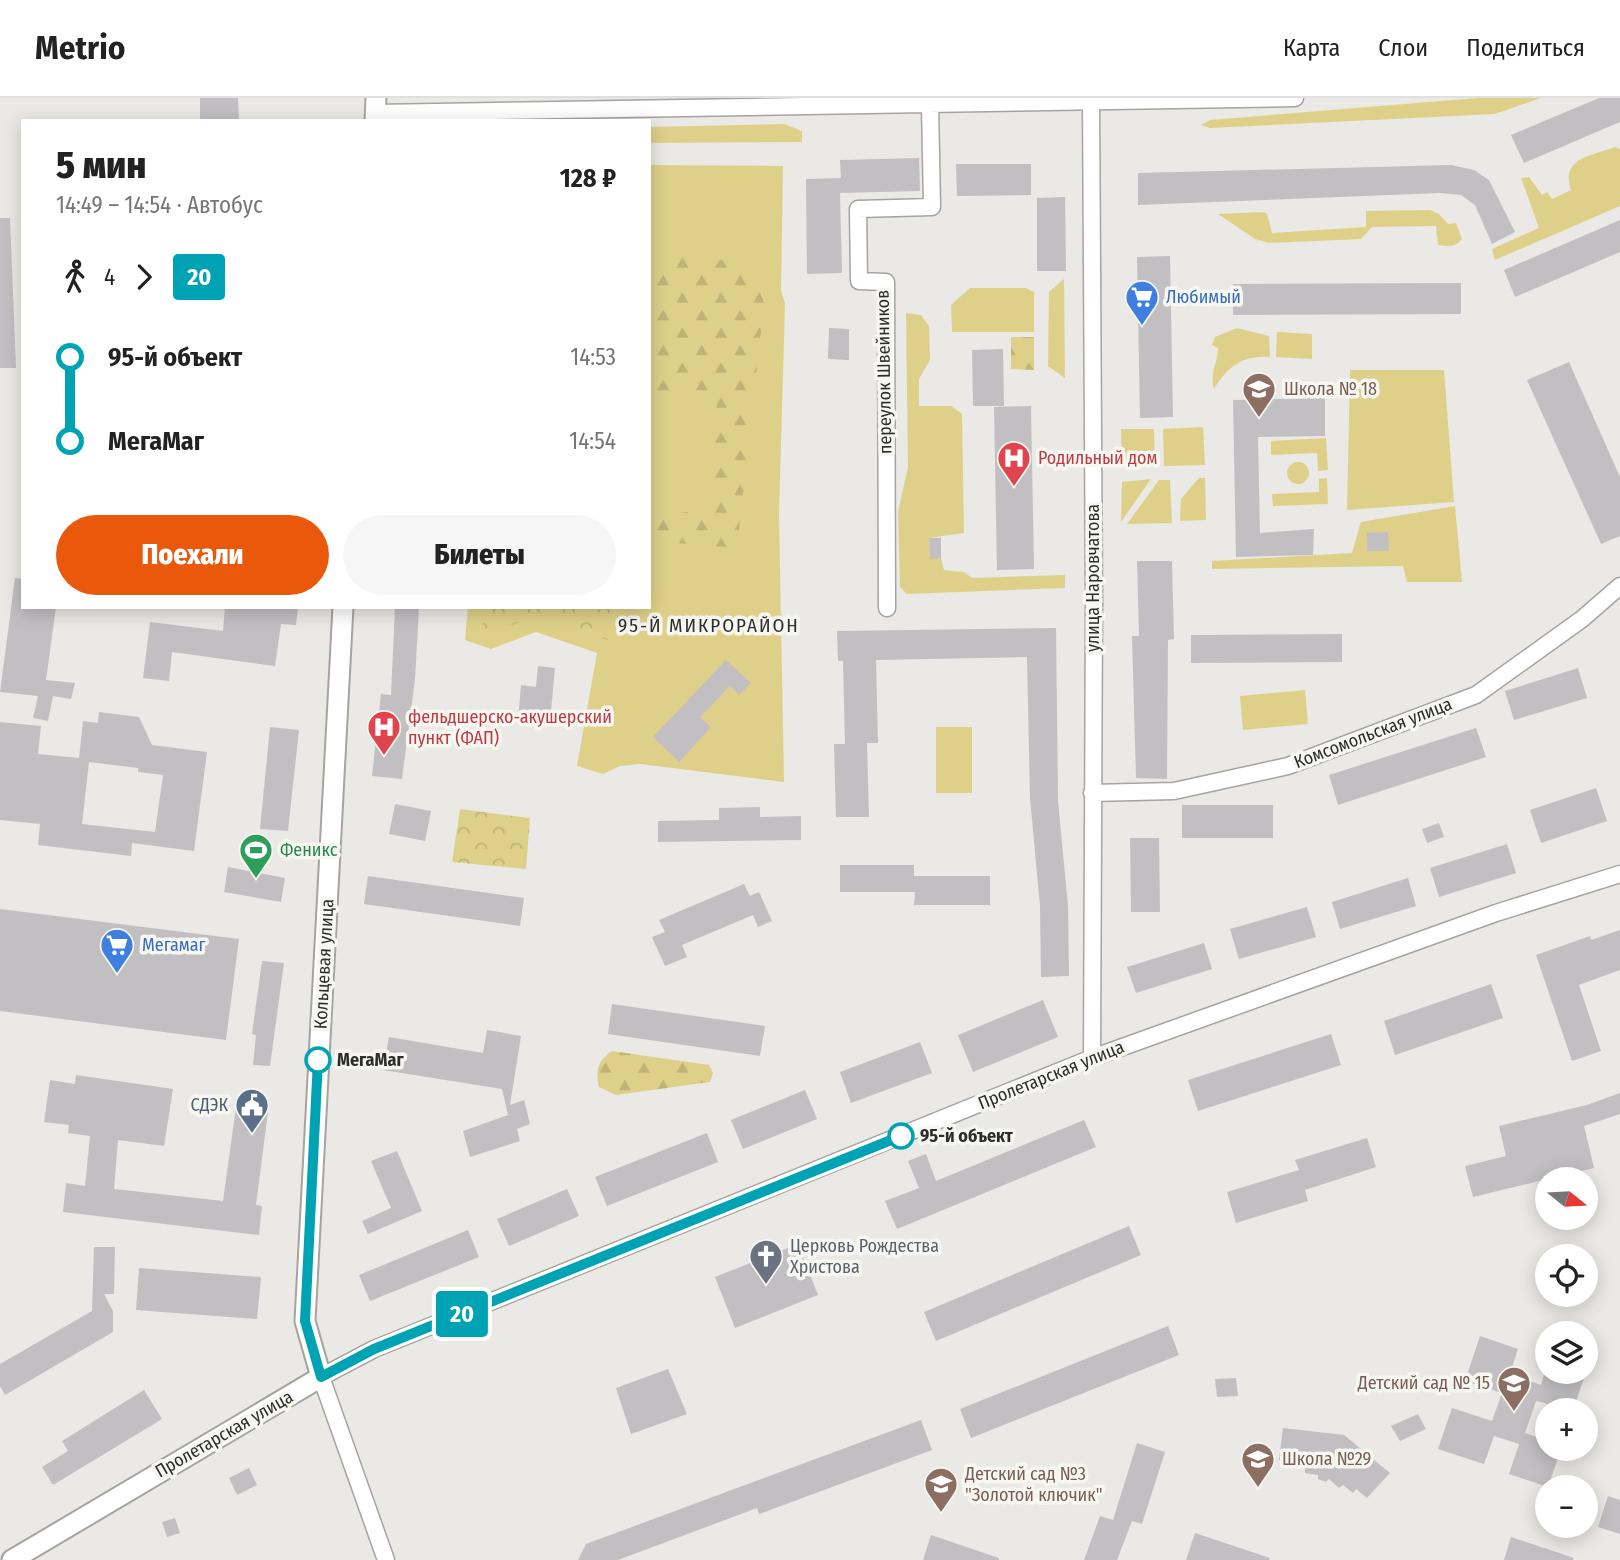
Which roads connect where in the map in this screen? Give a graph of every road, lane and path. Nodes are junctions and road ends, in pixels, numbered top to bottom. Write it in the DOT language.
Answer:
graph roads {
  1 [pos="1294,98"];
  2 [pos="1091,100"];
  3 [pos="930,104"];
  4 [pos="376,111"];
  5 [pos="1620,586"];
  6 [pos="887,608"];
  7 [pos="343,609"];
  8 [pos="1093,793"];
  9 [pos="1620,874"];
  10 [pos="1092,1058"];
  11 [pos="321,1377"];
  12 [pos="12,1560"];
  13 [pos="386,1560"];
  1 -- 2 [label="street"];
  2 -- 3 [label="street"];
  2 -- 8 [label="street, улица Наровчатова"];
  3 -- 4 [label="street"];
  3 -- 6 [label="street, переулок Швейников"];
  5 -- 8 [label="street, Комсомольская улица"];
  7 -- 11 [label="main road, Кольцевая улица"];
  8 -- 10 [label="street, улица Наровчатова"];
  9 -- 10 [label="street, Пролетарская улица"];
  10 -- 11 [label="street, Пролетарская улица"];
  11 -- 12 [label="main road, Пролетарская улица"];
  11 -- 13 [label="street, Кольцевая улица"];
}
